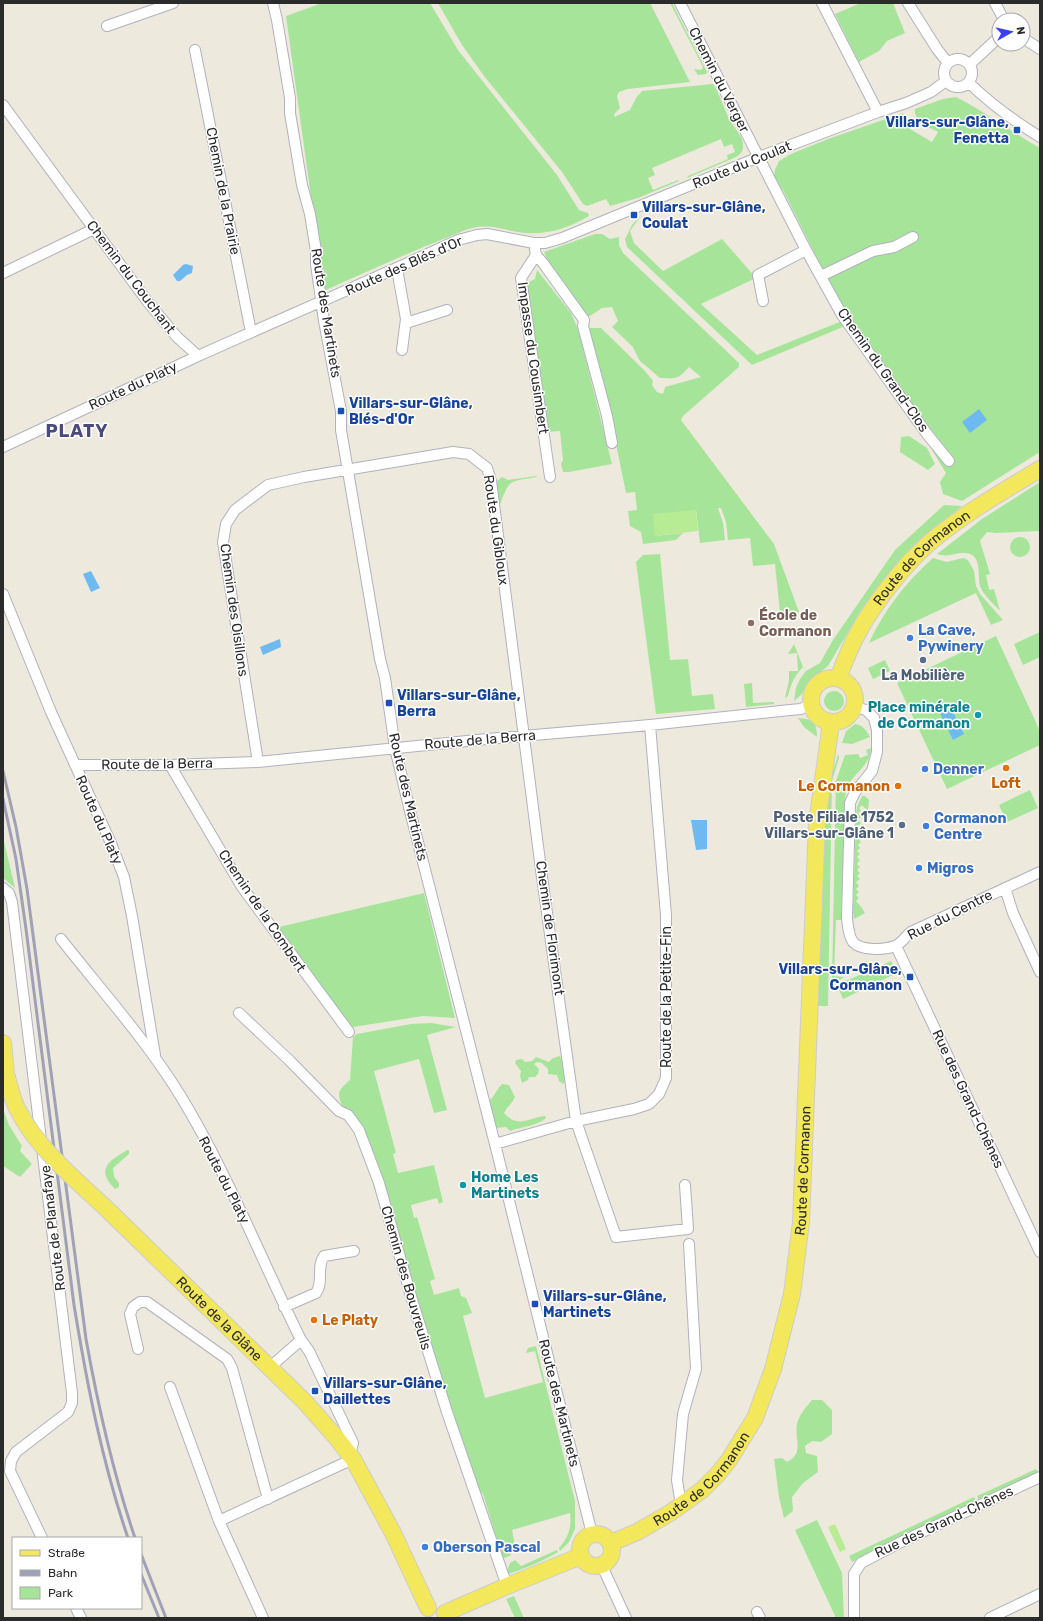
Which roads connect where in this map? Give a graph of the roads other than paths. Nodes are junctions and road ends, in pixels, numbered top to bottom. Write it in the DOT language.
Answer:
graph roads {
  1 [pos="172,3"];
  2 [pos="273,3"];
  3 [pos="680,3"];
  4 [pos="822,3"];
  5 [pos="908,3"];
  6 [pos="995,3"];
  7 [pos="1000,12"];
  8 [pos="106,26"];
  9 [pos="1031,43"];
  10 [pos="991,44"];
  11 [pos="1040,49"];
  12 [pos="195,50"];
  13 [pos="948,63"];
  14 [pos="970,64"];
  15 [pos="946,81"];
  16 [pos="969,83"];
  17 [pos="3,105"];
  18 [pos="878,112"];
  19 [pos="1040,137"];
  20 [pos="759,157"];
  21 [pos="94,229"];
  22 [pos="913,237"];
  23 [pos="534,243"];
  24 [pos="806,250"];
  25 [pos="536,255"];
  26 [pos="397,269"];
  27 [pos="3,273"];
  28 [pos="821,276"];
  29 [pos="763,301"];
  30 [pos="321,303"];
  31 [pos="447,310"];
  32 [pos="406,323"];
  33 [pos="251,332"];
  34 [pos="402,350"];
  35 [pos="198,356"];
  36 [pos="612,443"];
  37 [pos="3,447"];
  38 [pos="949,461"];
  39 [pos="1040,469"];
  40 [pos="349,470"];
  41 [pos="550,477"];
  42 [pos="3,594"];
  43 [pos="838,678"];
  44 [pos="811,704"];
  45 [pos="855,707"];
  46 [pos="830,723"];
  47 [pos="650,725"];
  48 [pos="525,736"];
  49 [pos="395,748"];
  50 [pos="258,762"];
  51 [pos="75,765"];
  52 [pos="170,765"];
  53 [pos="1040,872"];
  54 [pos="3,888"];
  55 [pos="1005,888"];
  56 [pos="61,939"];
  57 [pos="896,946"];
  58 [pos="1040,972"];
  59 [pos="239,1013"];
  60 [pos="349,1032"];
  61 [pos="3,1043"];
  62 [pos="155,1057"];
  63 [pos="576,1121"];
  64 [pos="495,1144"];
  65 [pos="685,1185"];
  66 [pos="689,1244"];
  67 [pos="354,1251"];
  68 [pos="1040,1252"];
  69 [pos="284,1307"];
  70 [pos="301,1340"];
  71 [pos="138,1349"];
  72 [pos="269,1368"];
  73 [pos="170,1387"];
  74 [pos="351,1457"];
  75 [pos="1040,1477"];
  76 [pos="268,1499"];
  77 [pos="681,1505"];
  78 [pos="219,1521"];
  79 [pos="592,1534"];
  80 [pos="42,1537"];
  81 [pos="611,1543"];
  82 [pos="581,1556"];
  83 [pos="602,1566"];
  84 [pos="507,1586"];
  85 [pos="1040,1594"];
  86 [pos="426,1613"];
  87 [pos="445,1616"];
  88 [pos="263,1618"];
  89 [pos="626,1618"];
  90 [pos="854,1618"];
  91 [pos="990,1618"];
  1 -- 8 [label="street"];
  2 -- 30 [label="street, Route des Martinets"];
  3 -- 20 [label="street, Chemin du Verger"];
  4 -- 18 [label="street"];
  5 -- 13 [label="street"];
  6 -- 7 [label="street"];
  9 -- 11 [label="street"];
  10 -- 14 [label="street"];
  12 -- 33 [label="street, Chemin de la Prairie"];
  13 -- 14 [label="street"];
  13 -- 15 [label="street"];
  14 -- 16 [label="street"];
  15 -- 16 [label="street"];
  15 -- 18 [label="street, Route du Coulat"];
  16 -- 19 [label="street"];
  17 -- 21 [label="street, Chemin du Couchant"];
  18 -- 20 [label="street, Route du Coulat"];
  20 -- 23 [label="street, Route du Coulat"];
  20 -- 24 [label="street, Chemin du Grand-Clos"];
  21 -- 27 [label="street"];
  21 -- 35 [label="street, Chemin du Couchant"];
  22 -- 28 [label="street"];
  23 -- 25 [label="street"];
  23 -- 26 [label="street, Route des Blés d'Or"];
  24 -- 28 [label="street, Chemin du Grand-Clos"];
  24 -- 29 [label="street"];
  25 -- 36 [label="street"];
  25 -- 41 [label="street, Impasse du Cousimbert"];
  26 -- 30 [label="street, Route des Blés d'Or"];
  26 -- 32 [label="street"];
  28 -- 38 [label="street, Chemin du Grand-Clos"];
  30 -- 33 [label="street"];
  30 -- 40 [label="street, Route des Martinets"];
  31 -- 32 [label="street"];
  32 -- 34 [label="street"];
  33 -- 35 [label="street"];
  35 -- 37 [label="street, Route du Platy"];
  39 -- 43 [label="main road, Route de Cormanon"];
  40 -- 48 [label="street, Route du Gibloux"];
  40 -- 49 [label="street, Route des Martinets"];
  40 -- 50 [label="street, Chemin des Oisillons"];
  42 -- 51 [label="street, Route du Platy"];
  43 -- 44 [label="main road"];
  43 -- 45 [label="main road"];
  44 -- 46 [label="main road"];
  44 -- 47 [label="street, Route de la Berra"];
  45 -- 46 [label="main road"];
  45 -- 57 [label="street, Rue du Centre"];
  46 -- 77 [label="main road, Route de Cormanon"];
  47 -- 48 [label="street, Route de la Berra"];
  47 -- 63 [label="street, Route de la Petite-Fin"];
  48 -- 49 [label="street, Route de la Berra"];
  48 -- 63 [label="street, Chemin de Florimont"];
  49 -- 50 [label="street, Route de la Berra"];
  49 -- 64 [label="street, Route des Martinets"];
  50 -- 52 [label="street, Route de la Berra"];
  51 -- 52 [label="street, Route de la Berra"];
  51 -- 62 [label="street, Route du Platy"];
  52 -- 60 [label="street, Chemin de la Combert"];
  53 -- 55 [label="street, Rue du Centre"];
  54 -- 80 [label="street, Route de Planafaye"];
  55 -- 57 [label="street, Rue du Centre"];
  55 -- 58 [label="street"];
  56 -- 62 [label="street, Route du Platy"];
  57 -- 68 [label="street, Rue des Grand-Chênes"];
  59 -- 84 [label="street, Chemin des Bouvreuils"];
  61 -- 72 [label="main road, Route de la Glâne, bridge"];
  62 -- 69 [label="street, Route du Platy"];
  63 -- 64 [label="street, Route de la Petite-Fin"];
  63 -- 65 [label="street, Chemin de Florimont"];
  64 -- 79 [label="street, Route des Martinets"];
  66 -- 77 [label="street"];
  67 -- 69 [label="street"];
  69 -- 70 [label="street, Route du Platy"];
  70 -- 72 [label="street"];
  70 -- 74 [label="street, Route du Platy"];
  71 -- 76 [label="street"];
  72 -- 74 [label="main road, Route de la Glâne"];
  73 -- 78 [label="street"];
  74 -- 76 [label="street"];
  74 -- 86 [label="main road, Route de la Glâne"];
  75 -- 90 [label="street, Rue des Grand-Chênes"];
  76 -- 78 [label="street"];
  77 -- 81 [label="main road, Route de Cormanon"];
  78 -- 88 [label="street"];
  79 -- 81 [label="main road"];
  79 -- 82 [label="main road"];
  81 -- 83 [label="main road"];
  82 -- 83 [label="main road"];
  82 -- 84 [label="main road"];
  83 -- 89 [label="street"];
  84 -- 87 [label="main road"];
  85 -- 91 [label="street"];
  86 -- 87 [label="main road, Route de la Glâne"];
}
